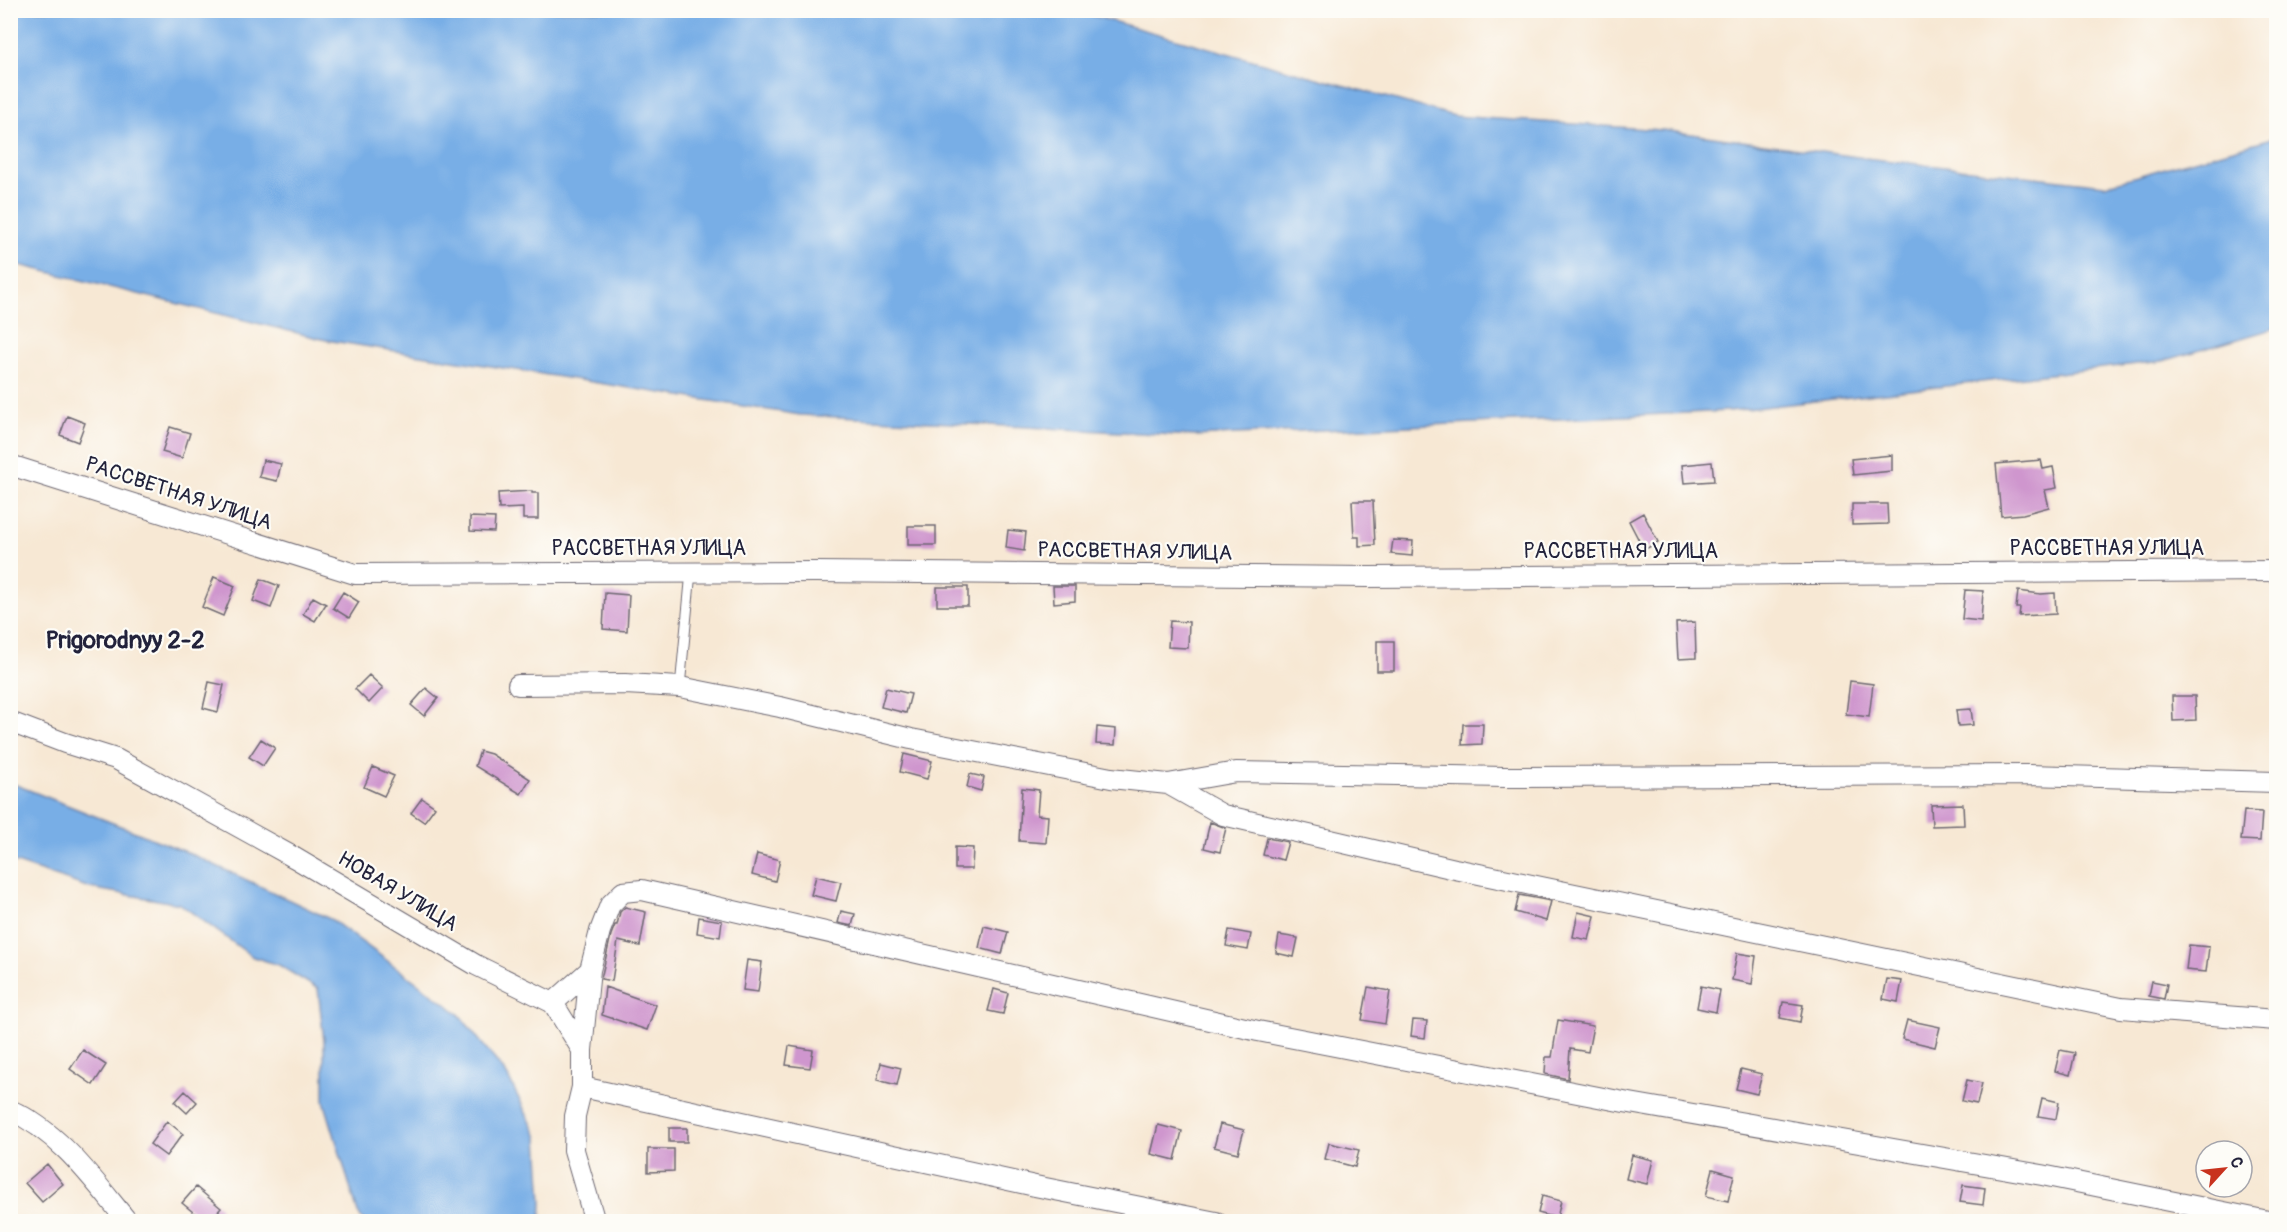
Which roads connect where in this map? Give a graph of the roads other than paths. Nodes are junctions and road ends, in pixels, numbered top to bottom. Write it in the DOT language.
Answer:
graph roads {
  1 [pos="10,465"];
  2 [pos="2277,571"];
  3 [pos="692,572"];
  4 [pos="518,685"];
  5 [pos="680,687"];
  6 [pos="10,722"];
  7 [pos="2277,782"];
  8 [pos="1168,784"];
  9 [pos="590,970"];
  10 [pos="553,1003"];
  11 [pos="2277,1020"];
  12 [pos="582,1050"];
  13 [pos="582,1087"];
  14 [pos="10,1110"];
  15 [pos="128,1221"];
  16 [pos="595,1221"];
  17 [pos="1216,1221"];
  18 [pos="2273,1221"];
  1 -- 3 [label="street, РАССВЕТНАЯ УЛИЦА"];
  2 -- 3 [label="street, РАССВЕТНАЯ УЛИЦА"];
  3 -- 5 [label="lane"];
  4 -- 5 [label="street"];
  5 -- 8 [label="street"];
  6 -- 10 [label="street, НОВАЯ УЛИЦА"];
  7 -- 8 [label="street"];
  8 -- 11 [label="street"];
  9 -- 10 [label="street"];
  9 -- 12 [label="street"];
  9 -- 18 [label="street"];
  10 -- 12 [label="street"];
  12 -- 13 [label="street"];
  13 -- 16 [label="street"];
  13 -- 17 [label="street"];
  14 -- 15 [label="street"];
}
